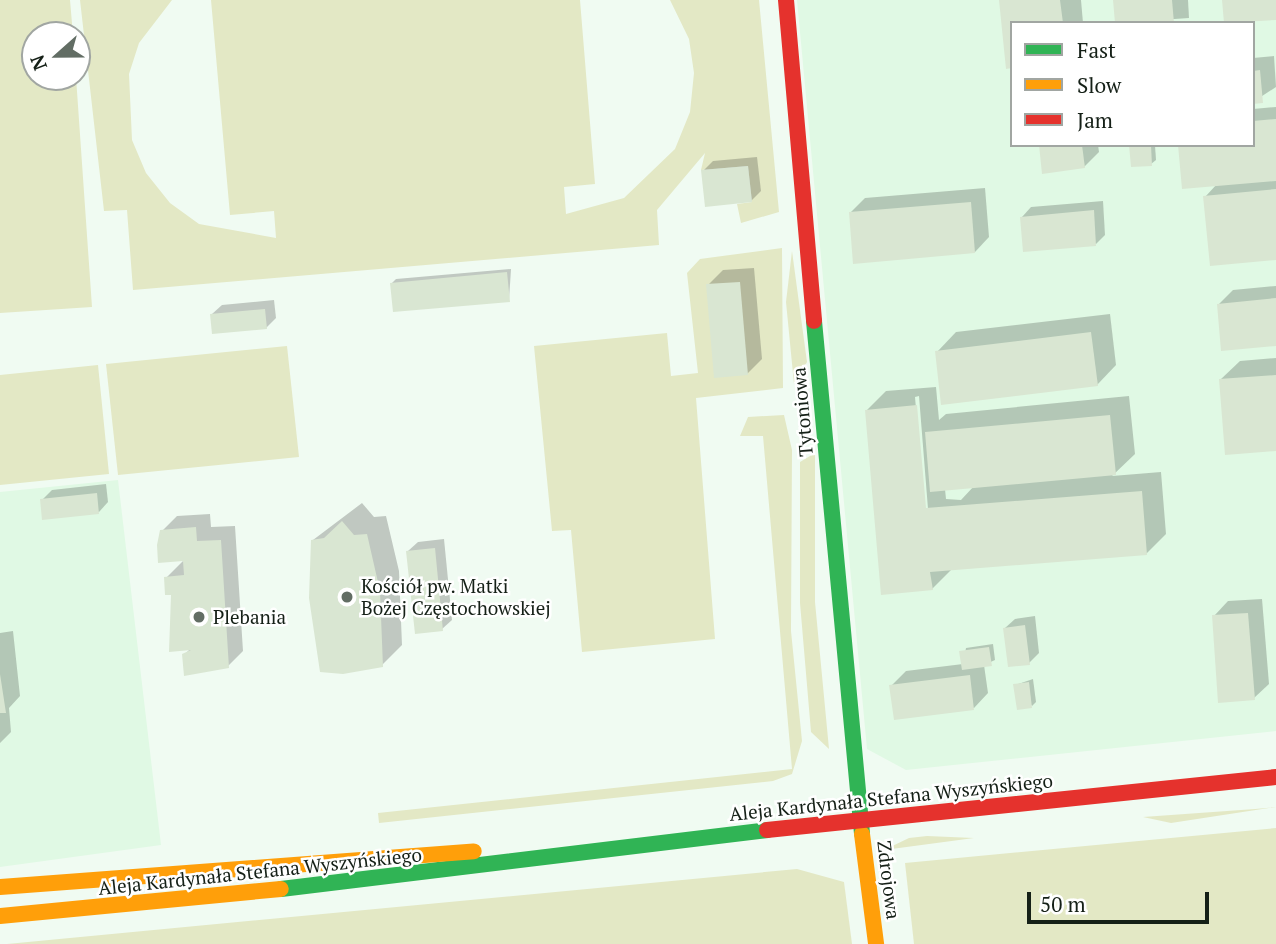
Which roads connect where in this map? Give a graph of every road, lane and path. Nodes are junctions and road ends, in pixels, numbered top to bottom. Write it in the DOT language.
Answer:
graph roads {
  1 [pos="786,0"];
  2 [pos="1272,779"];
  3 [pos="860,821"];
  4 [pos="377,856"];
  5 [pos="521,856"];
  6 [pos="116,877"];
  7 [pos="378,880"];
  8 [pos="0,887"];
  9 [pos="119,906"];
  10 [pos="0,916"];
  11 [pos="876,944"];
  1 -- 3 [label="main road, Tytoniowa"];
  2 -- 3 [label="main road, Aleja Kardynała Stefana Wyszyńskiego"];
  3 -- 5 [label="main road, Aleja Kardynała Stefana Wyszyńskiego"];
  3 -- 11 [label="main road, Zdrojowa"];
  4 -- 5 [label="main road, Aleja Kardynała Stefana Wyszyńskiego"];
  4 -- 6 [label="main road, Aleja Kardynała Stefana Wyszyńskiego"];
  4 -- 7 [label="main road"];
  5 -- 7 [label="main road, Aleja Kardynała Stefana Wyszyńskiego"];
  6 -- 8 [label="main road, Aleja Kardynała Stefana Wyszyńskiego"];
  6 -- 9 [label="main road"];
  7 -- 9 [label="main road, Aleja Kardynała Stefana Wyszyńskiego"];
  9 -- 10 [label="main road, Aleja Kardynała Stefana Wyszyńskiego"];
}
